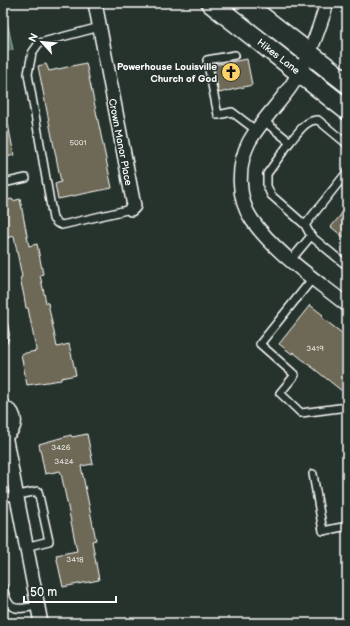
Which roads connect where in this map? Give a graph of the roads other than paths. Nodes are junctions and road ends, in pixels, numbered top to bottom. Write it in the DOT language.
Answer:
graph roads {
  1 [pos="95,3"];
  2 [pos="211,3"];
  3 [pos="244,3"];
  4 [pos="326,3"];
  5 [pos="100,27"];
  6 [pos="309,52"];
  7 [pos="235,55"];
  8 [pos="299,72"];
  9 [pos="347,83"];
  10 [pos="347,110"];
  11 [pos="261,126"];
  12 [pos="290,142"];
  13 [pos="347,144"];
  14 [pos="347,172"];
  15 [pos="26,178"];
  16 [pos="3,182"];
  17 [pos="131,209"];
  18 [pos="305,225"];
  19 [pos="311,236"];
  20 [pos="291,260"];
  21 [pos="347,266"];
  22 [pos="313,278"];
  23 [pos="347,305"];
  24 [pos="3,324"];
  25 [pos="3,341"];
  26 [pos="3,406"];
  27 [pos="347,407"];
  28 [pos="4,436"];
  29 [pos="313,474"];
  30 [pos="9,497"];
  31 [pos="347,526"];
  32 [pos="26,547"];
  33 [pos="3,587"];
  34 [pos="37,606"];
  35 [pos="41,623"];
  1 -- 5 [label="street, Crown Manor Place"];
  2 -- 8 [label="street, Hikes Lane"];
  3 -- 6 [label="street, Hikes Lane"];
  4 -- 6 [label="street"];
  5 -- 17 [label="street, Crown Manor Place"];
  5 -- 17 [label="lane"];
  6 -- 8 [label="street"];
  6 -- 9 [label="street, Hikes Lane"];
  7 -- 11 [label="lane"];
  8 -- 10 [label="street, Hikes Lane"];
  8 -- 11 [label="street"];
  11 -- 12 [label="lane"];
  11 -- 20 [label="street"];
  12 -- 13 [label="lane"];
  12 -- 18 [label="lane"];
  14 -- 18 [label="lane"];
  15 -- 16 [label="lane"];
  18 -- 19 [label="lane"];
  19 -- 20 [label="lane"];
  19 -- 21 [label="lane"];
  20 -- 22 [label="street"];
  22 -- 23 [label="street"];
  22 -- 27 [label="lane"];
  24 -- 25 [label="lane"];
  26 -- 28 [label="street"];
  28 -- 30 [label="street"];
  29 -- 31 [label="lane"];
  30 -- 32 [label="street"];
  30 -- 32 [label="lane"];
  32 -- 34 [label="street"];
  33 -- 34 [label="lane"];
  34 -- 35 [label="street"];
}
